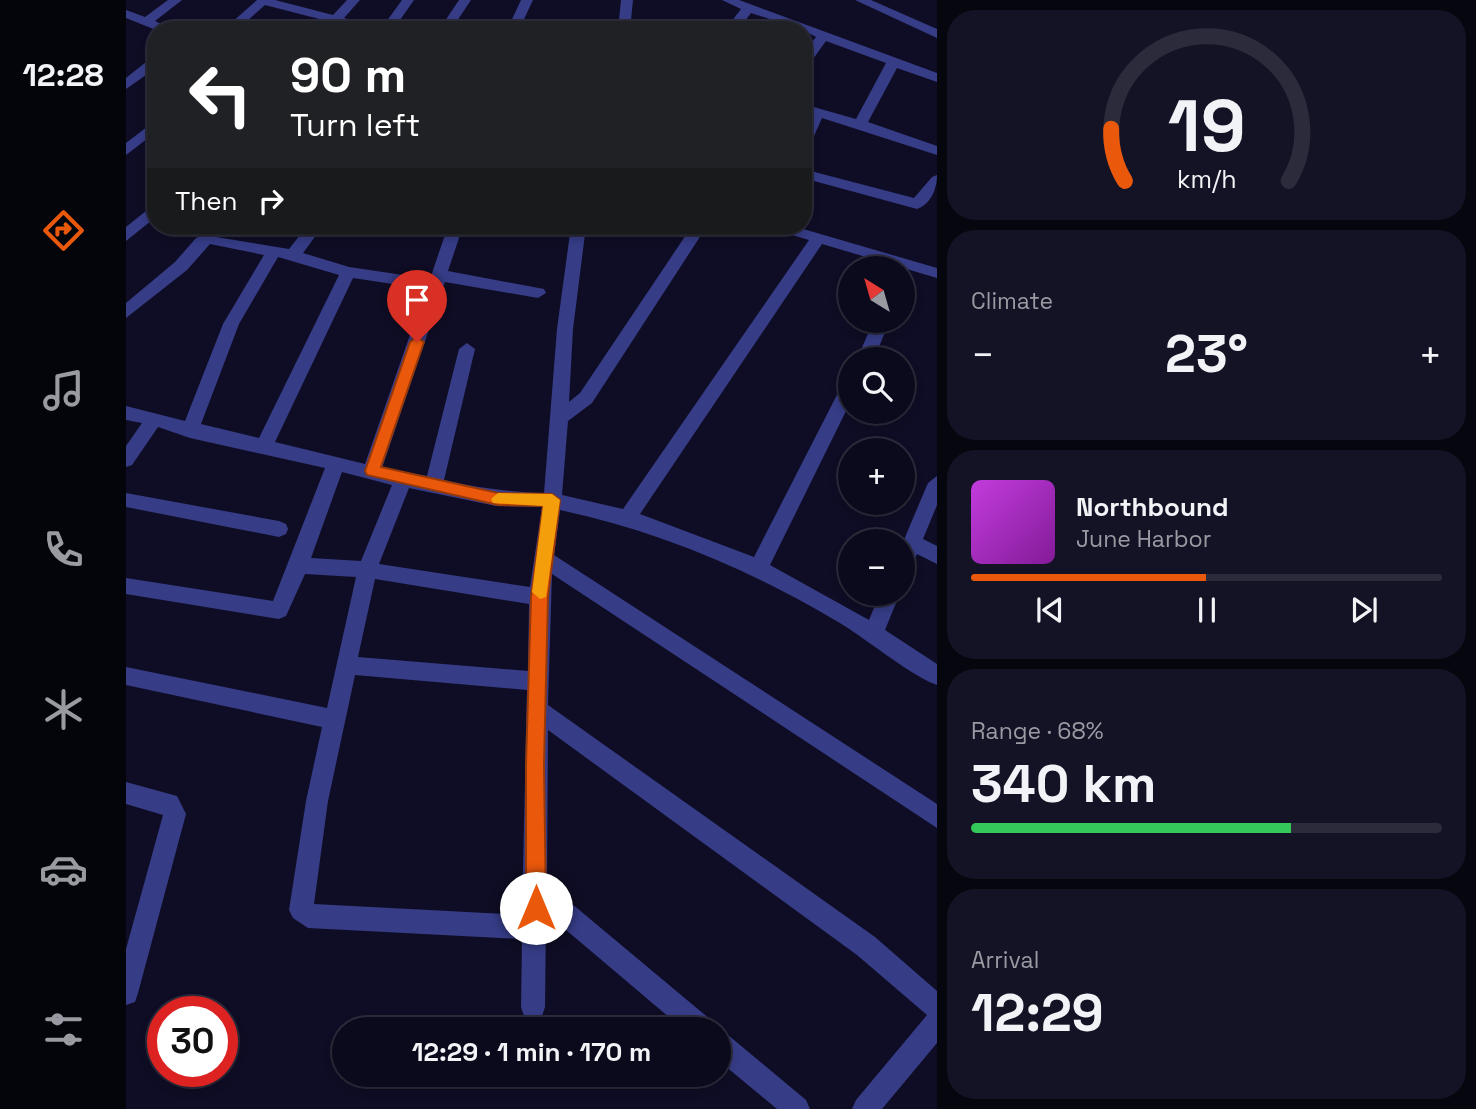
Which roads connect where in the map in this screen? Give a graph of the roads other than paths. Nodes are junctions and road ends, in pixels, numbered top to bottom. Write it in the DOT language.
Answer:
graph roads {
  1 [pos="176,0"];
  2 [pos="264,0"];
  3 [pos="354,0"];
  4 [pos="408,0"];
  5 [pos="465,0"];
  6 [pos="527,0"];
  7 [pos="626,0"];
  8 [pos="728,0"];
  9 [pos="861,0"];
  10 [pos="749,8"];
  11 [pos="134,20"];
  12 [pos="240,21"];
  13 [pos="320,21"];
  14 [pos="335,21"];
  15 [pos="393,21"];
  16 [pos="451,21"];
  17 [pos="517,21"];
  18 [pos="625,21"];
  19 [pos="738,21"];
  20 [pos="783,21"];
  21 [pos="812,32"];
  22 [pos="937,34"];
  23 [pos="823,36"];
  24 [pos="812,51"];
  25 [pos="894,61"];
  26 [pos="147,68"];
  27 [pos="937,78"];
  28 [pos="126,85"];
  29 [pos="812,110"];
  30 [pos="818,112"];
  31 [pos="860,124"];
  32 [pos="812,125"];
  33 [pos="147,132"];
  34 [pos="126,151"];
  35 [pos="937,151"];
  36 [pos="812,175"];
  37 [pos="937,180"];
  38 [pos="147,215"];
  39 [pos="128,231"];
  40 [pos="308,235"];
  41 [pos="453,235"];
  42 [pos="577,235"];
  43 [pos="694,235"];
  44 [pos="808,235"];
  45 [pos="818,238"];
  46 [pos="272,251"];
  47 [pos="293,255"];
  48 [pos="867,256"];
  49 [pos="915,271"];
  50 [pos="348,272"];
  51 [pos="937,274"];
  52 [pos="436,280"];
  53 [pos="538,293"];
  54 [pos="126,312"];
  55 [pos="467,349"];
  56 [pos="838,411"];
  57 [pos="126,413"];
  58 [pos="560,418"];
  59 [pos="153,421"];
  60 [pos="190,431"];
  61 [pos="265,444"];
  62 [pos="126,460"];
  63 [pos="336,463"];
  64 [pos="372,471"];
  65 [pos="403,480"];
  66 [pos="434,483"];
  67 [pos="937,483"];
  68 [pos="126,500"];
  69 [pos="552,500"];
  70 [pos="933,505"];
  71 [pos="628,517"];
  72 [pos="279,529"];
  73 [pos="915,538"];
  74 [pos="915,543"];
  75 [pos="937,556"];
  76 [pos="544,559"];
  77 [pos="299,565"];
  78 [pos="759,567"];
  79 [pos="367,570"];
  80 [pos="126,586"];
  81 [pos="539,597"];
  82 [pos="885,606"];
  83 [pos="874,631"];
  84 [pos="347,664"];
  85 [pos="937,676"];
  86 [pos="126,677"];
  87 [pos="536,681"];
  88 [pos="537,709"];
  89 [pos="333,719"];
  90 [pos="126,793"];
  91 [pos="937,817"];
  92 [pos="536,889"];
  93 [pos="136,922"];
  94 [pos="536,928"];
  95 [pos="126,993"];
  96 [pos="533,1007"];
  97 [pos="937,1007"];
  98 [pos="688,1017"];
  99 [pos="937,1023"];
  100 [pos="731,1054"];
  101 [pos="797,1109"];
  102 [pos="865,1109"];
  1 -- 11 [label="street"];
  2 -- 12 [label="street"];
  2 -- 13 [label="street"];
  3 -- 14 [label="street"];
  4 -- 15 [label="street"];
  5 -- 16 [label="street"];
  6 -- 17 [label="street"];
  7 -- 18 [label="street"];
  8 -- 10 [label="street"];
  9 -- 22 [label="street"];
  10 -- 19 [label="street"];
  10 -- 20 [label="street"];
  21 -- 23 [label="street"];
  23 -- 24 [label="street"];
  23 -- 25 [label="street"];
  25 -- 27 [label="street"];
  25 -- 31 [label="street"];
  26 -- 28 [label="street"];
  29 -- 30 [label="street"];
  30 -- 31 [label="street"];
  30 -- 32 [label="street"];
  31 -- 35 [label="street"];
  33 -- 34 [label="street"];
  36 -- 37 [label="street"];
  38 -- 39 [label="street"];
  40 -- 47 [label="street"];
  41 -- 52 [label="street"];
  42 -- 58 [label="street"];
  43 -- 58 [label="street"];
  44 -- 45 [label="street"];
  45 -- 48 [label="street"];
  45 -- 71 [label="street"];
  46 -- 47 [label="street"];
  46 -- 54 [label="street"];
  46 -- 60 [label="street"];
  47 -- 50 [label="street"];
  49 -- 51 [label="street"];
  50 -- 52 [label="street"];
  50 -- 61 [label="street"];
  52 -- 53 [label="street"];
  52 -- 64 [label="street"];
  55 -- 66 [label="street"];
  56 -- 78 [label="street"];
  57 -- 59 [label="street"];
  58 -- 69 [label="street"];
  59 -- 60 [label="street"];
  59 -- 62 [label="street"];
  60 -- 61 [label="street"];
  61 -- 63 [label="street"];
  63 -- 64 [label="street"];
  63 -- 77 [label="street"];
  64 -- 65 [label="street"];
  65 -- 66 [label="street"];
  65 -- 79 [label="street"];
  66 -- 69 [label="street"];
  67 -- 70 [label="street"];
  68 -- 72 [label="street"];
  69 -- 71 [label="street"];
  69 -- 76 [label="street"];
  70 -- 73 [label="street"];
  71 -- 78 [label="street"];
  74 -- 75 [label="street"];
  76 -- 81 [label="street"];
  76 -- 91 [label="street"];
  77 -- 79 [label="street"];
  77 -- 80 [label="street"];
  78 -- 83 [label="street"];
  79 -- 81 [label="street"];
  79 -- 84 [label="street"];
  81 -- 87 [label="street"];
  82 -- 83 [label="street"];
  83 -- 85 [label="street"];
  84 -- 87 [label="street"];
  84 -- 89 [label="street"];
  86 -- 89 [label="street"];
  87 -- 88 [label="street"];
  88 -- 92 [label="street"];
  88 -- 97 [label="street"];
  89 -- 94 [label="street"];
  90 -- 93 [label="street"];
  92 -- 94 [label="street"];
  92 -- 98 [label="street"];
  93 -- 95 [label="street"];
  94 -- 96 [label="street"];
  99 -- 102 [label="street"];
  100 -- 101 [label="street"];
}
